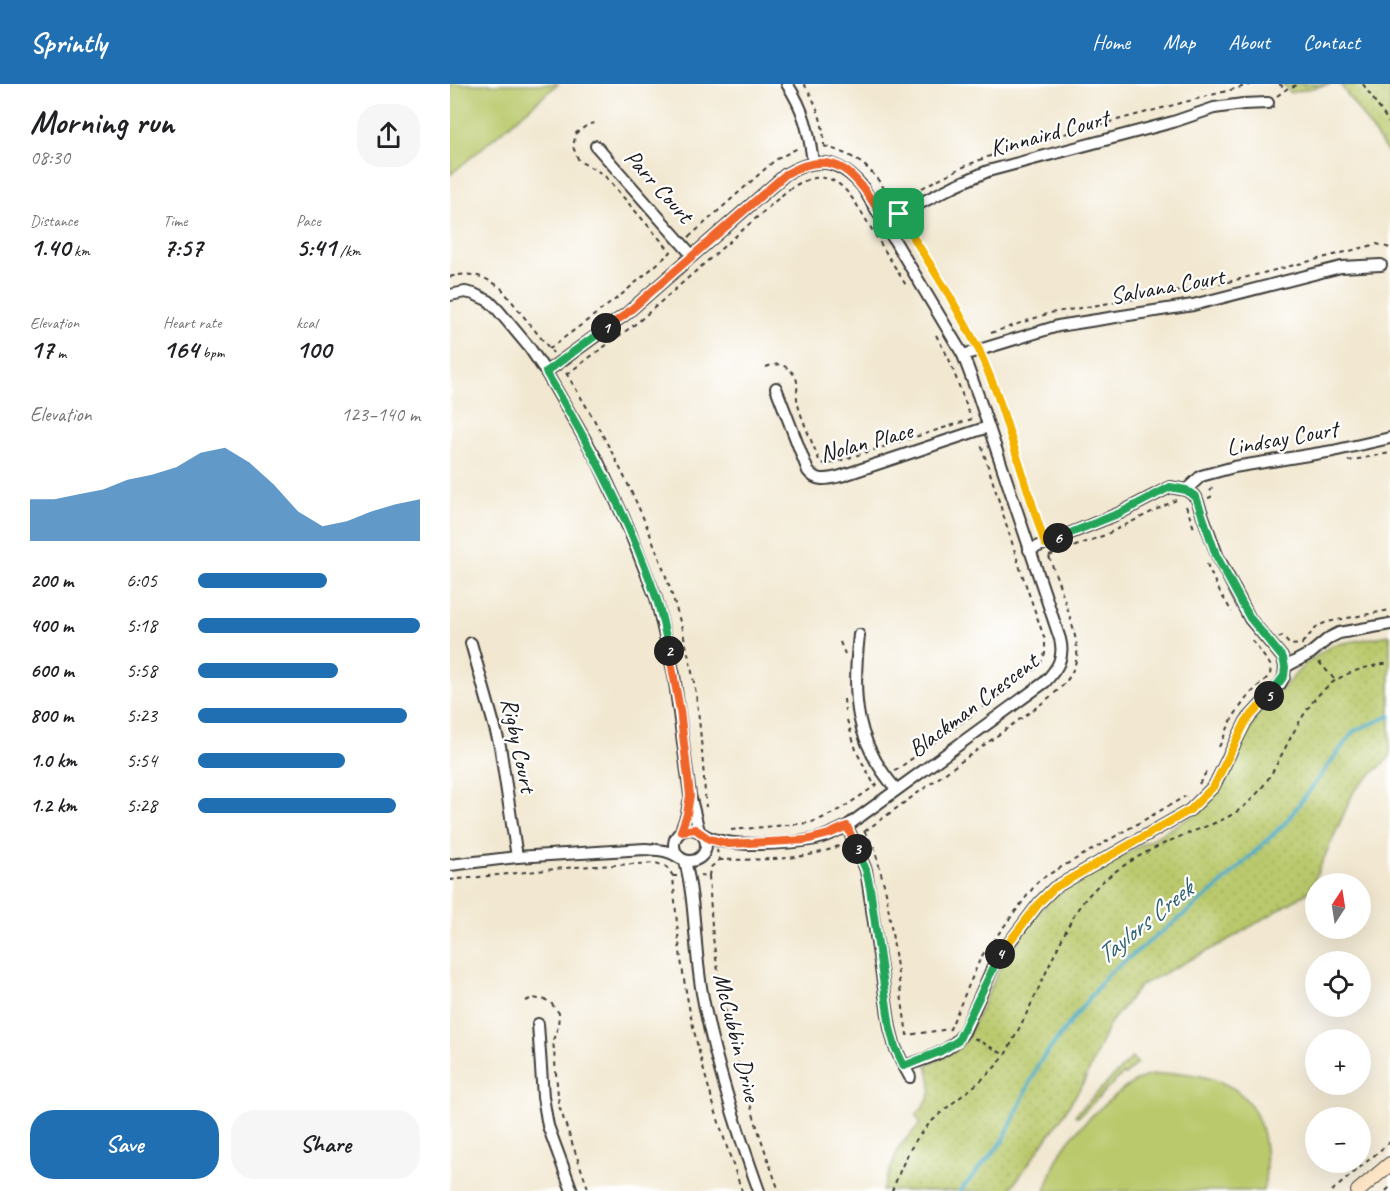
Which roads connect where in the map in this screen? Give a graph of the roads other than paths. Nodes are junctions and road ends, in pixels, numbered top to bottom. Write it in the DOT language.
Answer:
graph roads {
  1 [pos="787,84"];
  2 [pos="1268,103"];
  3 [pos="596,146"];
  4 [pos="813,162"];
  5 [pos="885,221"];
  6 [pos="692,254"];
  7 [pos="1381,265"];
  8 [pos="450,296"];
  9 [pos="963,355"];
  10 [pos="546,372"];
  11 [pos="776,388"];
  12 [pos="988,427"];
  13 [pos="1390,438"];
  14 [pos="1186,490"];
  15 [pos="1029,550"];
  16 [pos="1390,624"];
  17 [pos="859,634"];
  18 [pos="471,643"];
  19 [pos="1285,667"];
  20 [pos="896,789"];
  21 [pos="690,795"];
  22 [pos="847,826"];
  23 [pos="679,833"];
  24 [pos="701,833"];
  25 [pos="729,844"];
  26 [pos="645,849"];
  27 [pos="517,857"];
  28 [pos="701,858"];
  29 [pos="682,860"];
  30 [pos="450,865"];
  31 [pos="692,890"];
  32 [pos="538,1024"];
  33 [pos="904,1066"];
  34 [pos="910,1077"];
  35 [pos="1390,1164"];
  36 [pos="572,1191"];
  37 [pos="759,1191"];
  38 [pos="1358,1191"];
  1 -- 4 [label="street"];
  2 -- 5 [label="street, Kinnaird Court"];
  3 -- 6 [label="street, Parr Court"];
  4 -- 5 [label="street, Blackman Crescent"];
  4 -- 6 [label="street"];
  5 -- 9 [label="street, Blackman Crescent"];
  6 -- 10 [label="street"];
  7 -- 9 [label="street, Salvana Court"];
  8 -- 10 [label="street"];
  9 -- 12 [label="street, Blackman Crescent"];
  10 -- 21 [label="street"];
  11 -- 12 [label="street, Nolan Place"];
  12 -- 15 [label="street, Blackman Crescent"];
  13 -- 14 [label="street, Lindsay Court"];
  14 -- 15 [label="street"];
  14 -- 19 [label="street"];
  15 -- 20 [label="street, Blackman Crescent"];
  16 -- 19 [label="street"];
  17 -- 20 [label="street"];
  18 -- 27 [label="street, Rigby Court"];
  19 -- 33 [label="street"];
  20 -- 22 [label="street, Blackman Crescent"];
  21 -- 23 [label="street"];
  21 -- 24 [label="street"];
  22 -- 25 [label="street, Blackman Crescent"];
  22 -- 33 [label="street"];
  23 -- 24 [label="street"];
  23 -- 26 [label="street"];
  23 -- 29 [label="street"];
  24 -- 25 [label="street, Blackman Crescent"];
  24 -- 28 [label="street"];
  25 -- 28 [label="street, Blackman Crescent"];
  26 -- 27 [label="street"];
  26 -- 29 [label="street"];
  27 -- 30 [label="street"];
  28 -- 29 [label="street"];
  28 -- 31 [label="street, McCubbin Drive"];
  29 -- 31 [label="street, McCubbin Drive"];
  31 -- 37 [label="street, McCubbin Drive"];
  32 -- 36 [label="street"];
  33 -- 34 [label="street"];
  35 -- 38 [label="street"];
}
